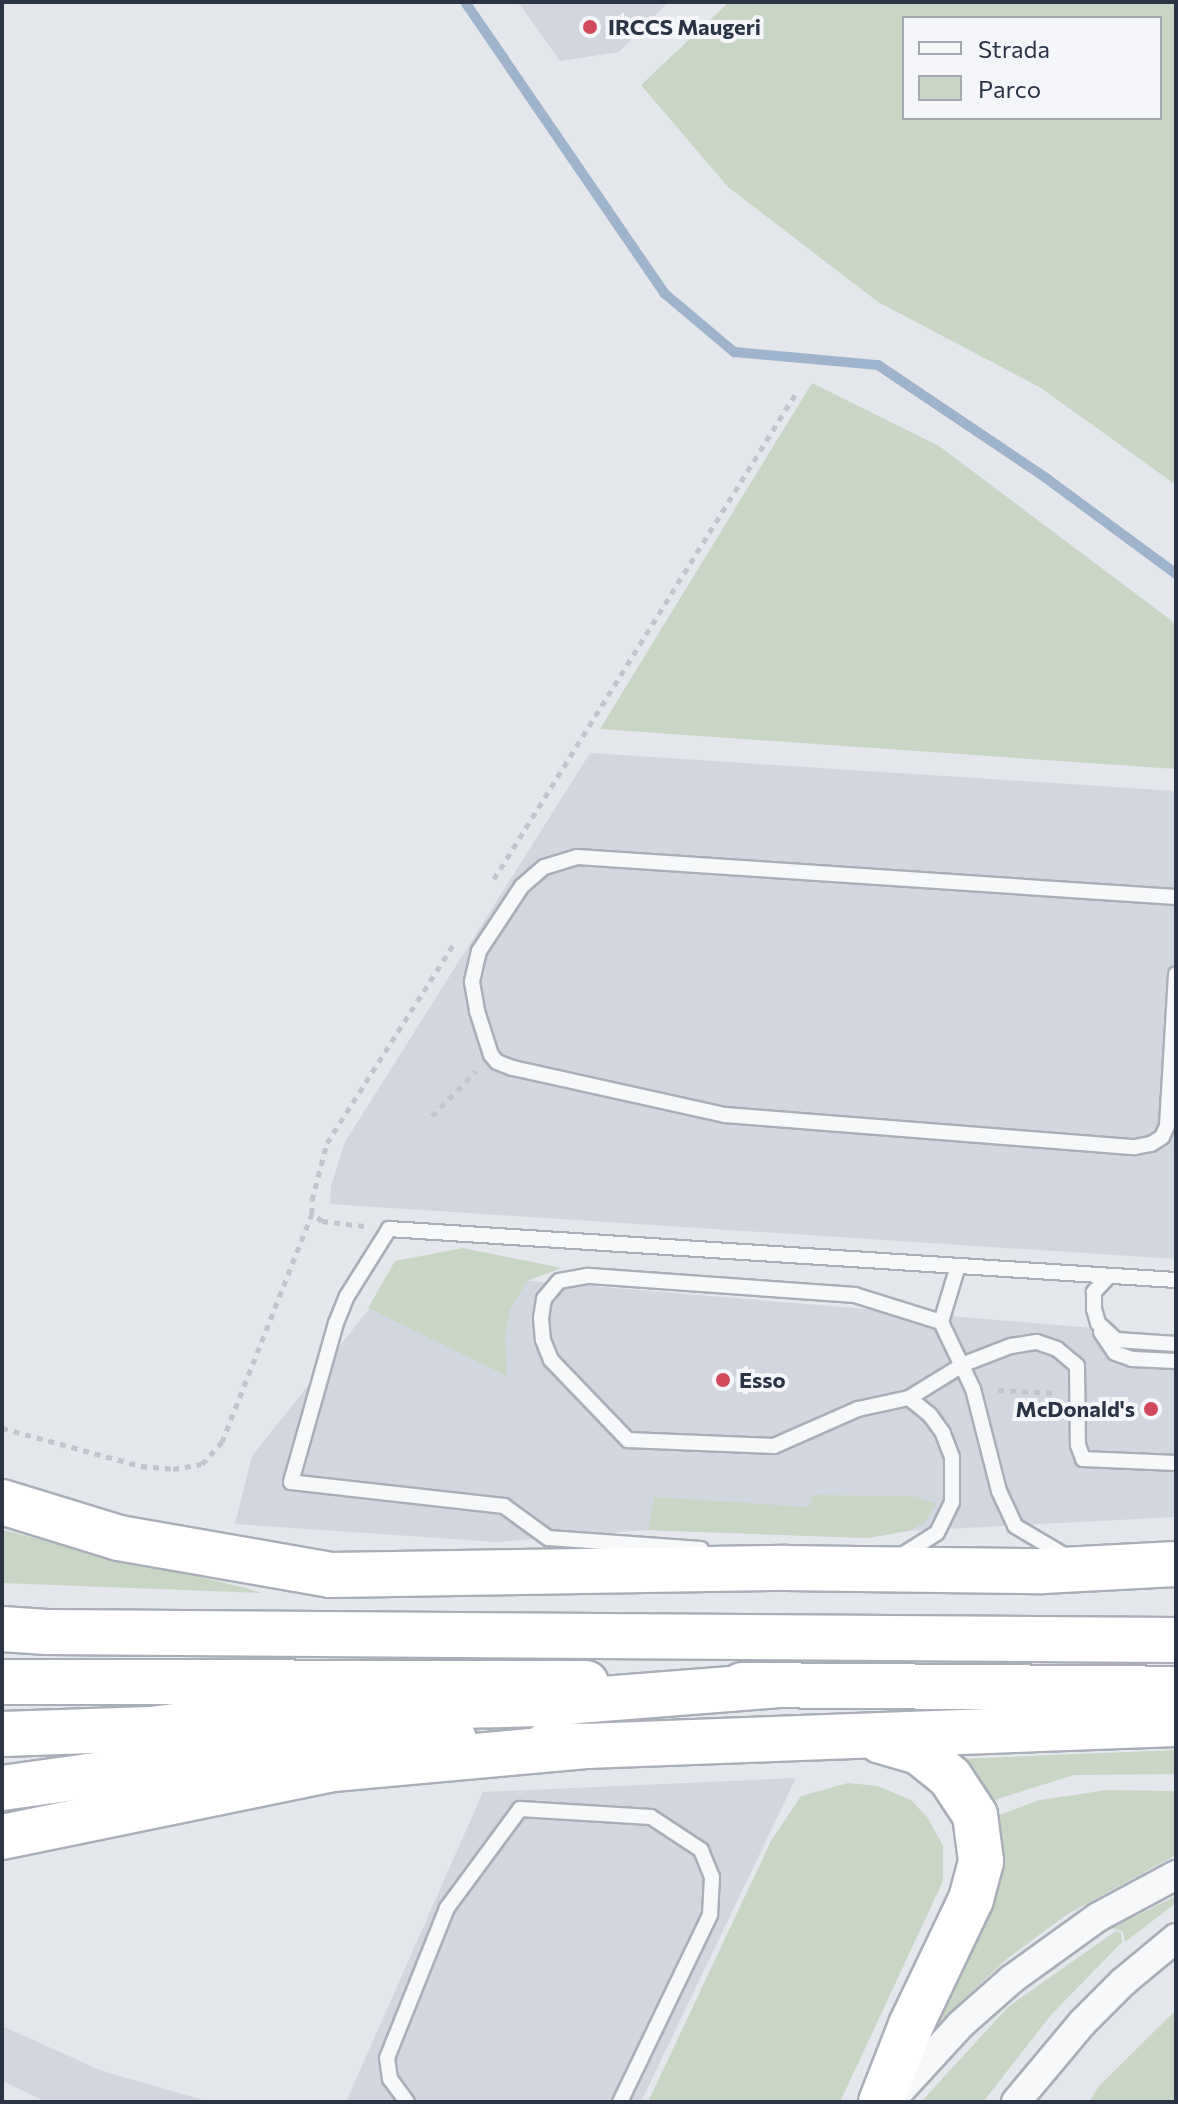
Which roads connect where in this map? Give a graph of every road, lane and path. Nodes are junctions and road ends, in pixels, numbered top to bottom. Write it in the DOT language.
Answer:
graph roads {
  1 [pos="796,393"];
  2 [pos="487,890"];
  3 [pos="1176,897"];
  4 [pos="462,930"];
  5 [pos="1176,974"];
  6 [pos="491,1055"];
  7 [pos="432,1116"];
  8 [pos="312,1213"];
  9 [pos="389,1229"];
  10 [pos="957,1269"];
  11 [pos="1108,1277"];
  12 [pos="1176,1280"];
  13 [pos="941,1322"];
  14 [pos="1098,1323"];
  15 [pos="1176,1344"];
  16 [pos="1176,1361"];
  17 [pos="964,1364"];
  18 [pos="973,1389"];
  19 [pos="1079,1394"];
  20 [pos="909,1398"];
  21 [pos="2,1428"];
  22 [pos="1176,1463"];
  23 [pos="2,1502"];
  24 [pos="1176,1564"];
  25 [pos="787,1568"];
  26 [pos="866,1569"];
  27 [pos="1105,1570"];
  28 [pos="2,1631"];
  29 [pos="1168,1640"];
  30 [pos="2,1682"];
  31 [pos="100,1684"];
  32 [pos="779,1685"];
  33 [pos="2,1693"];
  34 [pos="1170,1701"];
  35 [pos="2,1734"];
  36 [pos="848,1735"];
  37 [pos="586,1746"];
  38 [pos="2,1788"];
  39 [pos="2,1837"];
  40 [pos="1176,1875"];
  41 [pos="1176,1938"];
  42 [pos="407,2102"];
  43 [pos="620,2102"];
  44 [pos="881,2102"];
  45 [pos="889,2102"];
  46 [pos="1016,2102"];
  1 -- 2 [label="path"];
  3 -- 6 [label="lane"];
  4 -- 8 [label="path"];
  5 -- 6 [label="lane"];
  6 -- 7 [label="path"];
  8 -- 9 [label="path"];
  8 -- 21 [label="path"];
  9 -- 10 [label="lane"];
  9 -- 25 [label="lane"];
  10 -- 11 [label="lane"];
  10 -- 13 [label="lane"];
  11 -- 12 [label="lane"];
  11 -- 14 [label="lane"];
  13 -- 17 [label="lane"];
  13 -- 20 [label="lane"];
  14 -- 15 [label="lane"];
  14 -- 16 [label="lane"];
  17 -- 18 [label="lane"];
  17 -- 19 [label="lane"];
  17 -- 20 [label="lane"];
  18 -- 19 [label="path"];
  18 -- 27 [label="lane"];
  19 -- 22 [label="lane"];
  20 -- 26 [label="lane"];
  23 -- 25 [label="highway"];
  24 -- 27 [label="highway"];
  25 -- 26 [label="highway"];
  26 -- 27 [label="highway"];
  28 -- 29 [label="highway"];
  30 -- 31 [label="highway"];
  31 -- 32 [label="highway"];
  31 -- 33 [label="highway"];
  32 -- 34 [label="highway"];
  32 -- 35 [label="highway"];
  34 -- 36 [label="highway"];
  36 -- 37 [label="highway"];
  36 -- 44 [label="highway"];
  37 -- 38 [label="highway"];
  37 -- 39 [label="highway"];
  40 -- 45 [label="street"];
  41 -- 46 [label="street"];
  42 -- 43 [label="lane"];
}
